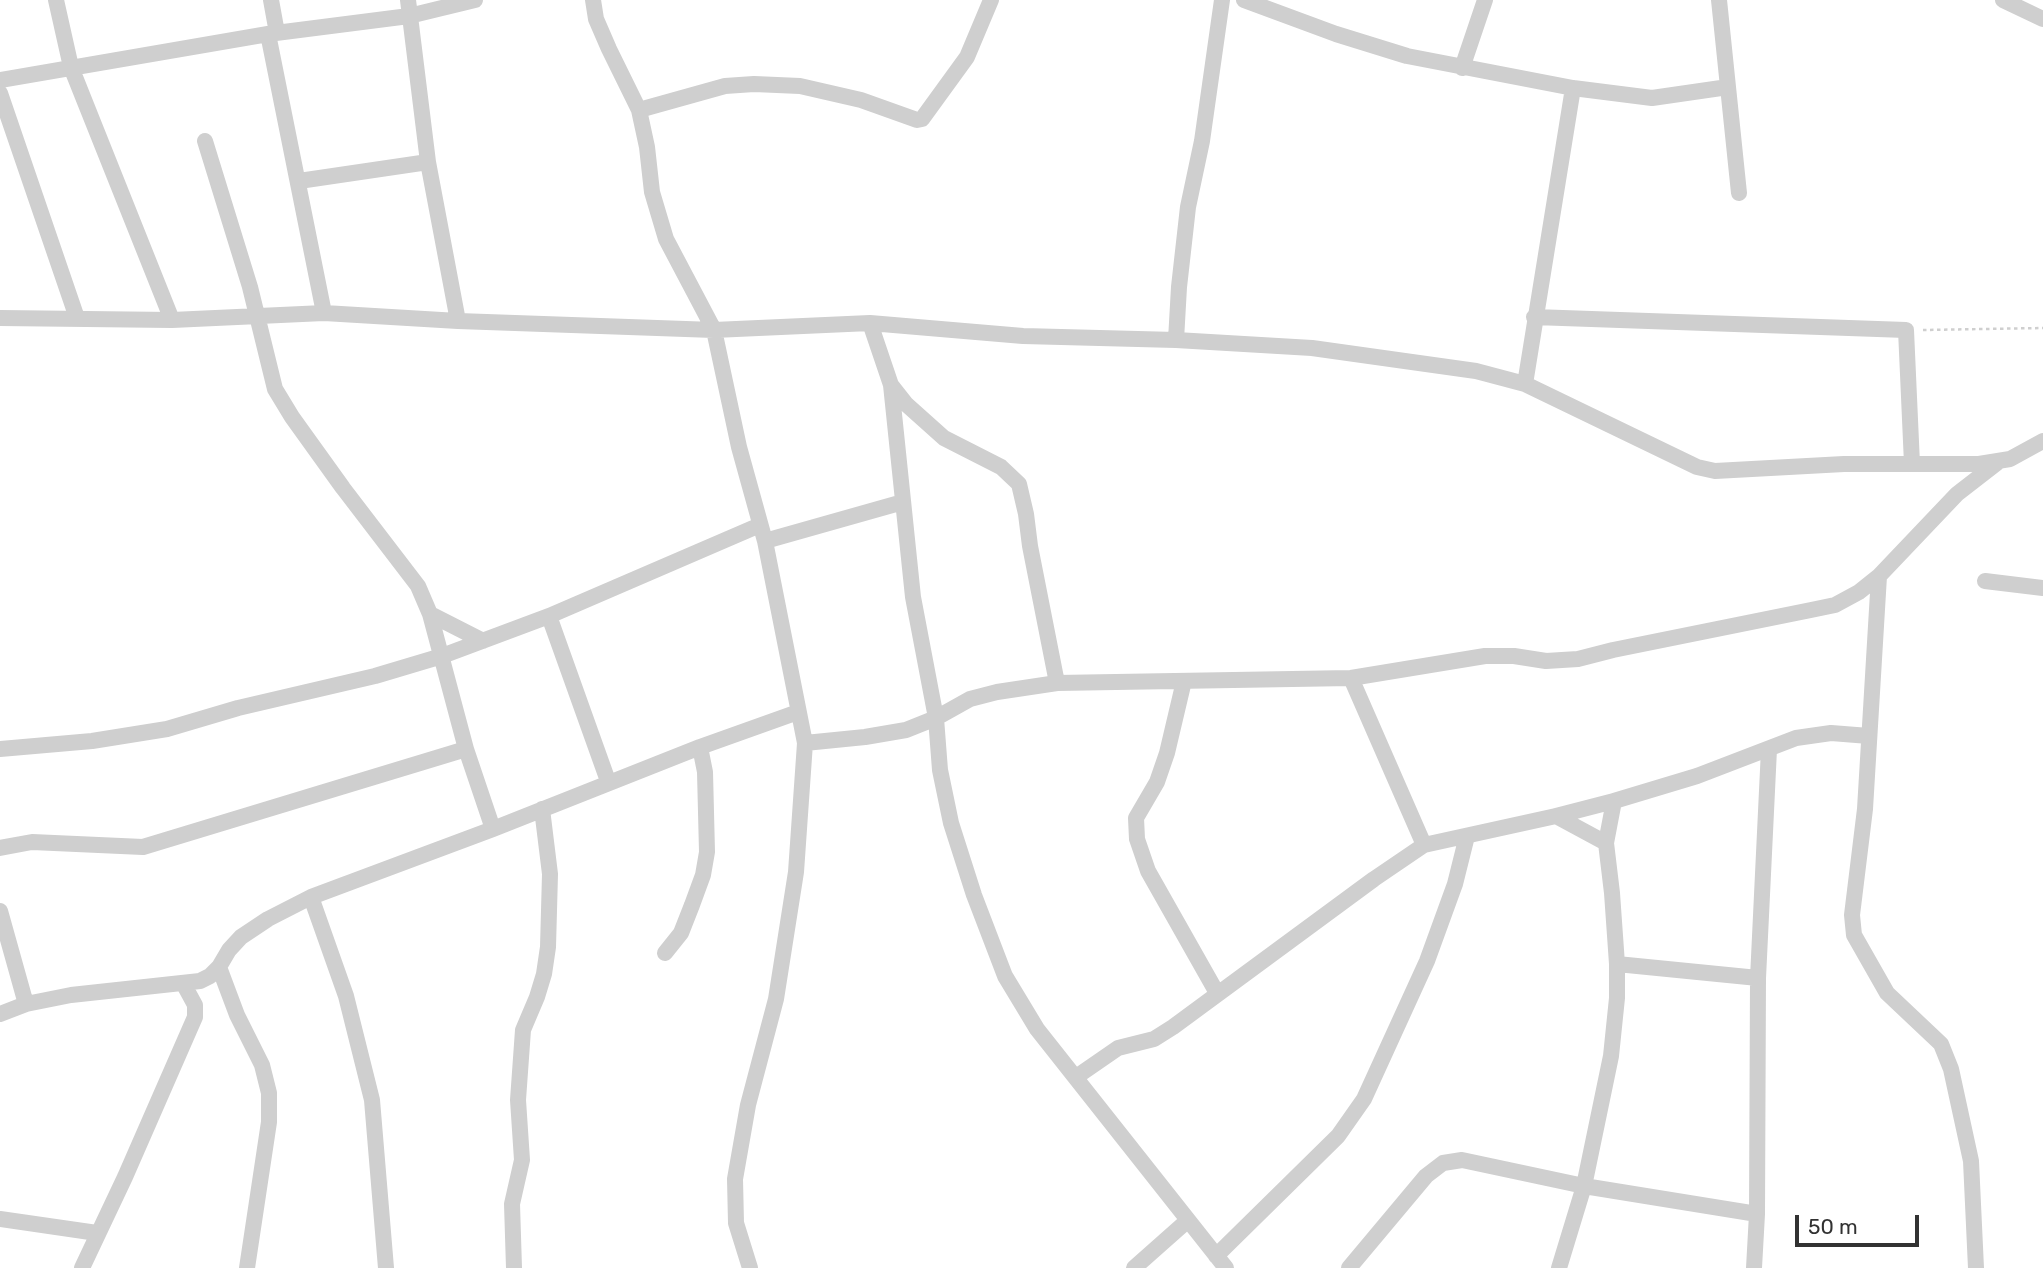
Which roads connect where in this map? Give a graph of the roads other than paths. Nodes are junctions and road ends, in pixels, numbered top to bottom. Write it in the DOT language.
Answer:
graph roads {
  1 [pos="56,0"];
  2 [pos="271,0"];
  3 [pos="475,0"];
  4 [pos="593,0"];
  5 [pos="991,0"];
  6 [pos="1222,0"];
  7 [pos="1244,0"];
  8 [pos="1485,0"];
  9 [pos="1718,0"];
  10 [pos="2003,0"];
  11 [pos="409,8"];
  12 [pos="2043,19"];
  13 [pos="272,33"];
  14 [pos="71,67"];
  15 [pos="1462,68"];
  16 [pos="0,80"];
  17 [pos="1728,87"];
  18 [pos="1573,88"];
  19 [pos="0,93"];
  20 [pos="639,110"];
  21 [pos="205,141"];
  22 [pos="428,162"];
  23 [pos="299,181"];
  24 [pos="1739,193"];
  25 [pos="324,313"];
  26 [pos="258,316"];
  27 [pos="1534,317"];
  28 [pos="0,318"];
  29 [pos="77,318"];
  30 [pos="172,320"];
  31 [pos="458,321"];
  32 [pos="870,323"];
  33 [pos="714,330"];
  34 [pos="1176,340"];
  35 [pos="1525,384"];
  36 [pos="891,385"];
  37 [pos="2043,442"];
  38 [pos="1999,461"];
  39 [pos="1912,464"];
  40 [pos="903,502"];
  41 [pos="760,525"];
  42 [pos="765,541"];
  43 [pos="1879,576"];
  44 [pos="1985,581"];
  45 [pos="2043,588"];
  46 [pos="430,614"];
  47 [pos="549,616"];
  48 [pos="483,641"];
  49 [pos="442,656"];
  50 [pos="1351,678"];
  51 [pos="1184,681"];
  52 [pos="1057,683"];
  53 [pos="799,712"];
  54 [pos="936,718"];
  55 [pos="1869,736"];
  56 [pos="805,743"];
  57 [pos="700,747"];
  58 [pos="1769,748"];
  59 [pos="0,749"];
  60 [pos="466,749"];
  61 [pos="608,781"];
  62 [pos="1614,801"];
  63 [pos="542,809"];
  64 [pos="1556,816"];
  65 [pos="493,829"];
  66 [pos="1467,836"];
  67 [pos="1605,843"];
  68 [pos="1424,845"];
  69 [pos="0,848"];
  70 [pos="311,897"];
  71 [pos="0,911"];
  72 [pos="665,953"];
  73 [pos="1617,964"];
  74 [pos="219,967"];
  75 [pos="1758,978"];
  76 [pos="183,983"];
  77 [pos="1217,993"];
  78 [pos="26,1004"];
  79 [pos="0,1014"];
  80 [pos="1076,1077"];
  81 [pos="1584,1186"];
  82 [pos="1757,1214"];
  83 [pos="0,1219"];
  84 [pos="1187,1221"];
  85 [pos="97,1233"];
  86 [pos="1221,1262"];
  87 [pos="82,1268"];
  88 [pos="247,1268"];
  89 [pos="386,1268"];
  90 [pos="514,1268"];
  91 [pos="750,1268"];
  92 [pos="1134,1268"];
  93 [pos="1349,1268"];
  94 [pos="1559,1268"];
  95 [pos="1754,1268"];
  96 [pos="1976,1268"];
  1 -- 14 [label="street"];
  2 -- 13 [label="street"];
  3 -- 11 [label="street"];
  4 -- 20 [label="street"];
  5 -- 20 [label="street"];
  6 -- 34 [label="street"];
  7 -- 15 [label="street"];
  8 -- 15 [label="street"];
  9 -- 17 [label="street"];
  10 -- 12 [label="street"];
  11 -- 13 [label="street"];
  11 -- 22 [label="street"];
  13 -- 14 [label="street"];
  13 -- 23 [label="street"];
  14 -- 16 [label="street"];
  14 -- 30 [label="street"];
  15 -- 18 [label="street"];
  17 -- 18 [label="street"];
  17 -- 24 [label="street"];
  18 -- 27 [label="street"];
  19 -- 29 [label="street"];
  20 -- 33 [label="street"];
  21 -- 26 [label="street"];
  22 -- 23 [label="street"];
  22 -- 31 [label="street"];
  23 -- 25 [label="street"];
  25 -- 26 [label="street"];
  25 -- 31 [label="street"];
  26 -- 30 [label="street"];
  26 -- 46 [label="street"];
  27 -- 35 [label="street"];
  27 -- 39 [label="street"];
  28 -- 29 [label="street"];
  29 -- 30 [label="street"];
  31 -- 33 [label="street"];
  32 -- 33 [label="street"];
  32 -- 34 [label="street"];
  32 -- 36 [label="street"];
  33 -- 41 [label="street"];
  34 -- 35 [label="street"];
  35 -- 39 [label="street"];
  36 -- 40 [label="street"];
  36 -- 52 [label="street"];
  37 -- 38 [label="street"];
  38 -- 39 [label="street"];
  38 -- 43 [label="street"];
  40 -- 42 [label="street"];
  40 -- 54 [label="street"];
  41 -- 42 [label="street"];
  41 -- 47 [label="street"];
  42 -- 53 [label="street"];
  43 -- 50 [label="street"];
  43 -- 55 [label="street"];
  44 -- 45 [label="street"];
  46 -- 48 [label="street"];
  46 -- 49 [label="street"];
  47 -- 48 [label="street"];
  47 -- 61 [label="street"];
  48 -- 49 [label="street"];
  49 -- 59 [label="street"];
  49 -- 60 [label="street"];
  50 -- 51 [label="street"];
  50 -- 68 [label="street"];
  51 -- 52 [label="street"];
  51 -- 77 [label="street"];
  52 -- 54 [label="street"];
  53 -- 56 [label="street"];
  53 -- 57 [label="street"];
  54 -- 56 [label="street"];
  54 -- 80 [label="street"];
  55 -- 58 [label="street"];
  55 -- 96 [label="street"];
  56 -- 91 [label="street"];
  57 -- 61 [label="street"];
  57 -- 72 [label="street"];
  58 -- 62 [label="street"];
  58 -- 75 [label="street"];
  60 -- 65 [label="street"];
  60 -- 69 [label="street"];
  61 -- 63 [label="street"];
  62 -- 64 [label="street"];
  62 -- 67 [label="street"];
  63 -- 65 [label="street"];
  63 -- 90 [label="street"];
  64 -- 66 [label="street"];
  64 -- 67 [label="street"];
  65 -- 70 [label="street"];
  66 -- 68 [label="street"];
  66 -- 86 [label="street"];
  67 -- 73 [label="street"];
  68 -- 77 [label="street"];
  70 -- 74 [label="street"];
  70 -- 89 [label="street"];
  71 -- 78 [label="street"];
  73 -- 75 [label="street"];
  73 -- 81 [label="street"];
  74 -- 76 [label="street"];
  74 -- 88 [label="street"];
  75 -- 82 [label="street"];
  76 -- 78 [label="street"];
  76 -- 85 [label="street"];
  77 -- 80 [label="street"];
  78 -- 79 [label="street"];
  80 -- 84 [label="street"];
  81 -- 82 [label="street"];
  81 -- 93 [label="street"];
  81 -- 94 [label="street"];
  82 -- 95 [label="street"];
  83 -- 85 [label="street"];
  84 -- 86 [label="street"];
  84 -- 92 [label="street"];
  85 -- 87 [label="street"];
}
